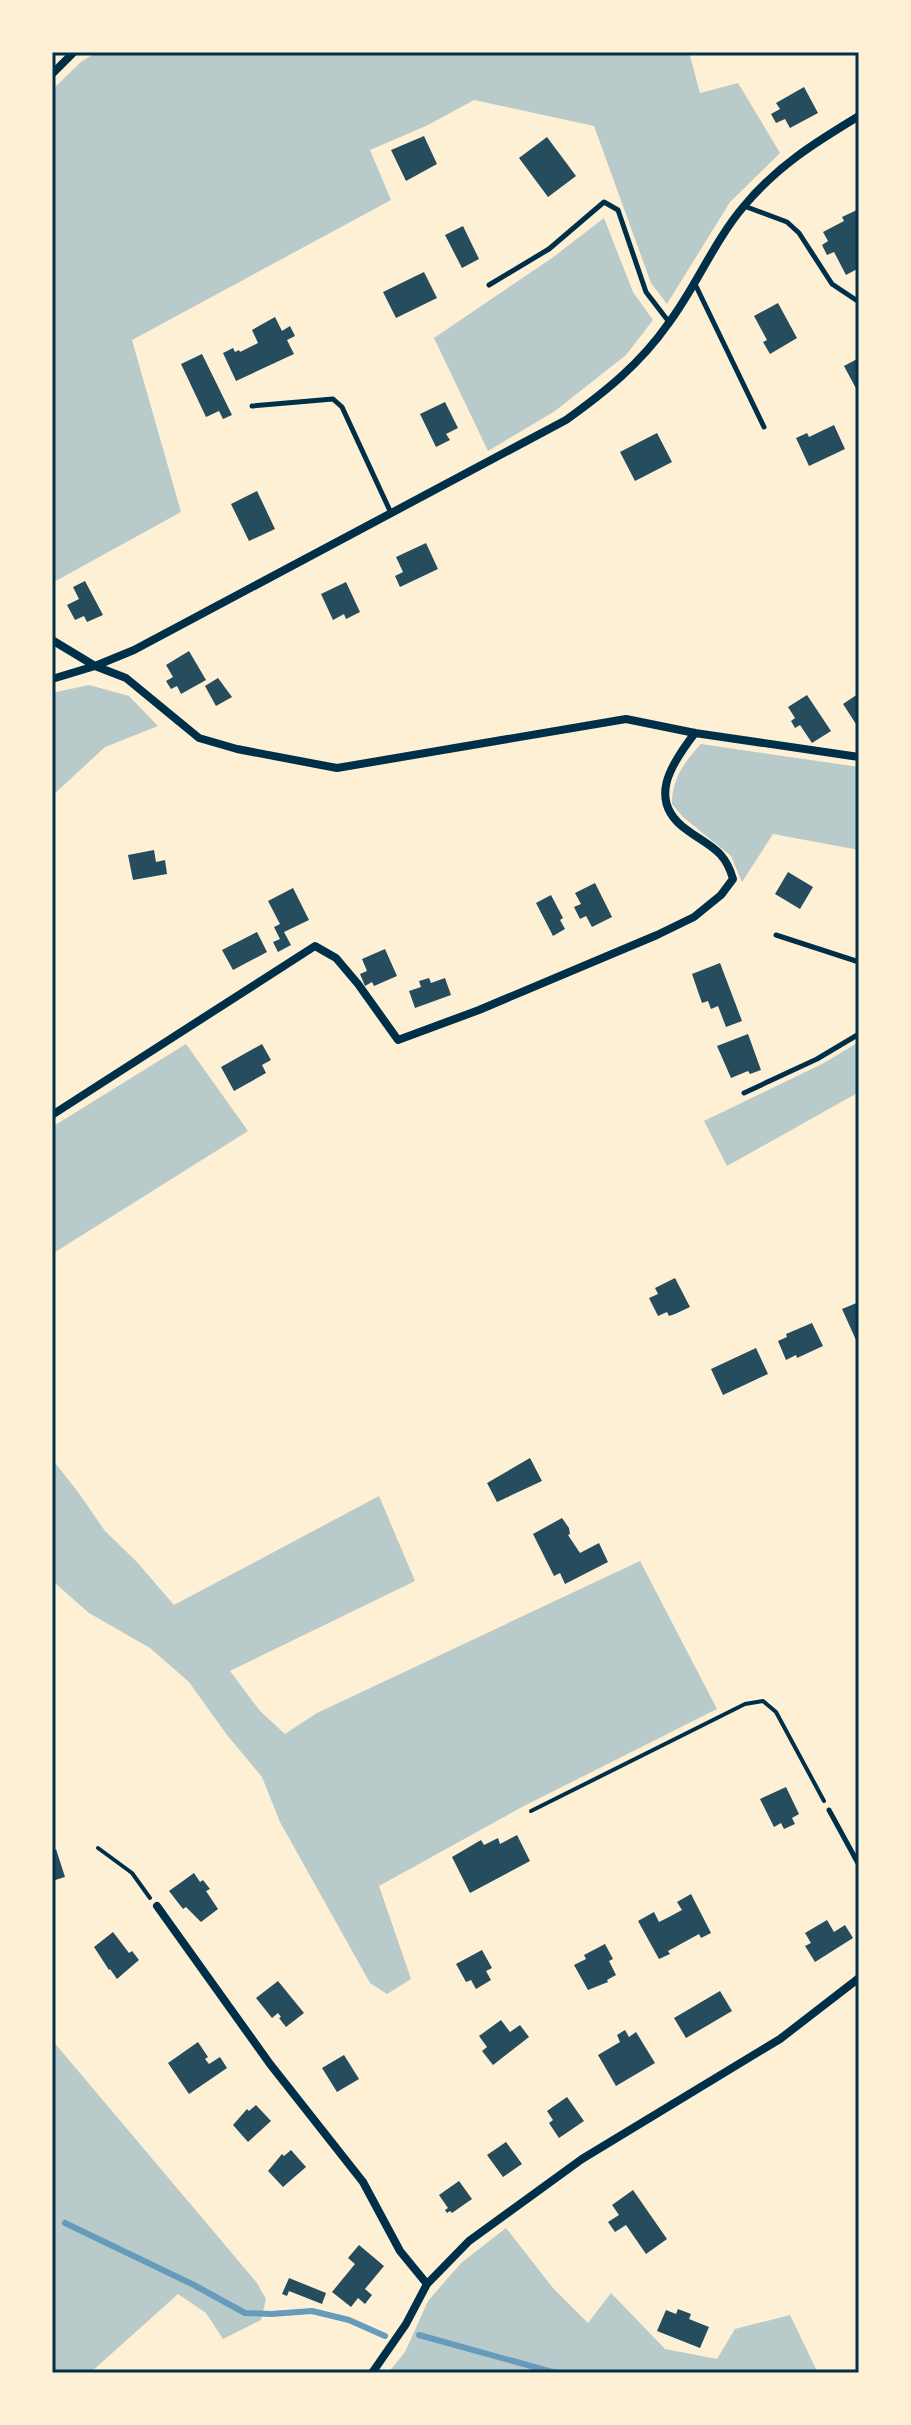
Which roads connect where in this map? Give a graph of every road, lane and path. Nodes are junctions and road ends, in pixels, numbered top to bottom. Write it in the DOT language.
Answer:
graph roads {
  1 [pos="74,52"];
  2 [pos="52,74"];
  3 [pos="859,116"];
  4 [pos="744,206"];
  5 [pos="695,283"];
  6 [pos="489,285"];
  7 [pos="859,302"];
  8 [pos="669,323"];
  9 [pos="252,406"];
  10 [pos="764,427"];
  11 [pos="392,514"];
  12 [pos="52,640"];
  13 [pos="95,666"];
  14 [pos="52,679"];
  15 [pos="695,733"];
  16 [pos="859,757"];
  17 [pos="776,935"];
  18 [pos="859,962"];
  19 [pos="859,1034"];
  20 [pos="744,1093"];
  21 [pos="52,1115"];
  22 [pos="829,1810"];
  23 [pos="531,1811"];
  24 [pos="98,1848"];
  25 [pos="859,1865"];
  26 [pos="157,1906"];
  27 [pos="859,1978"];
  28 [pos="427,2284"];
  29 [pos="372,2373"];
  1 -- 2 [label="street"];
  3 -- 4 [label="street"];
  4 -- 5 [label="street"];
  4 -- 7 [label="lane"];
  5 -- 8 [label="street"];
  5 -- 10 [label="lane"];
  6 -- 8 [label="lane"];
  8 -- 11 [label="street"];
  9 -- 11 [label="lane"];
  11 -- 13 [label="street"];
  12 -- 13 [label="street"];
  13 -- 14 [label="street"];
  13 -- 15 [label="street"];
  15 -- 16 [label="street"];
  15 -- 21 [label="street"];
  17 -- 18 [label="lane"];
  19 -- 20 [label="lane"];
  22 -- 23 [label="path"];
  22 -- 25 [label="lane"];
  24 -- 26 [label="path"];
  26 -- 28 [label="street"];
  27 -- 28 [label="street"];
  28 -- 29 [label="street"];
}
